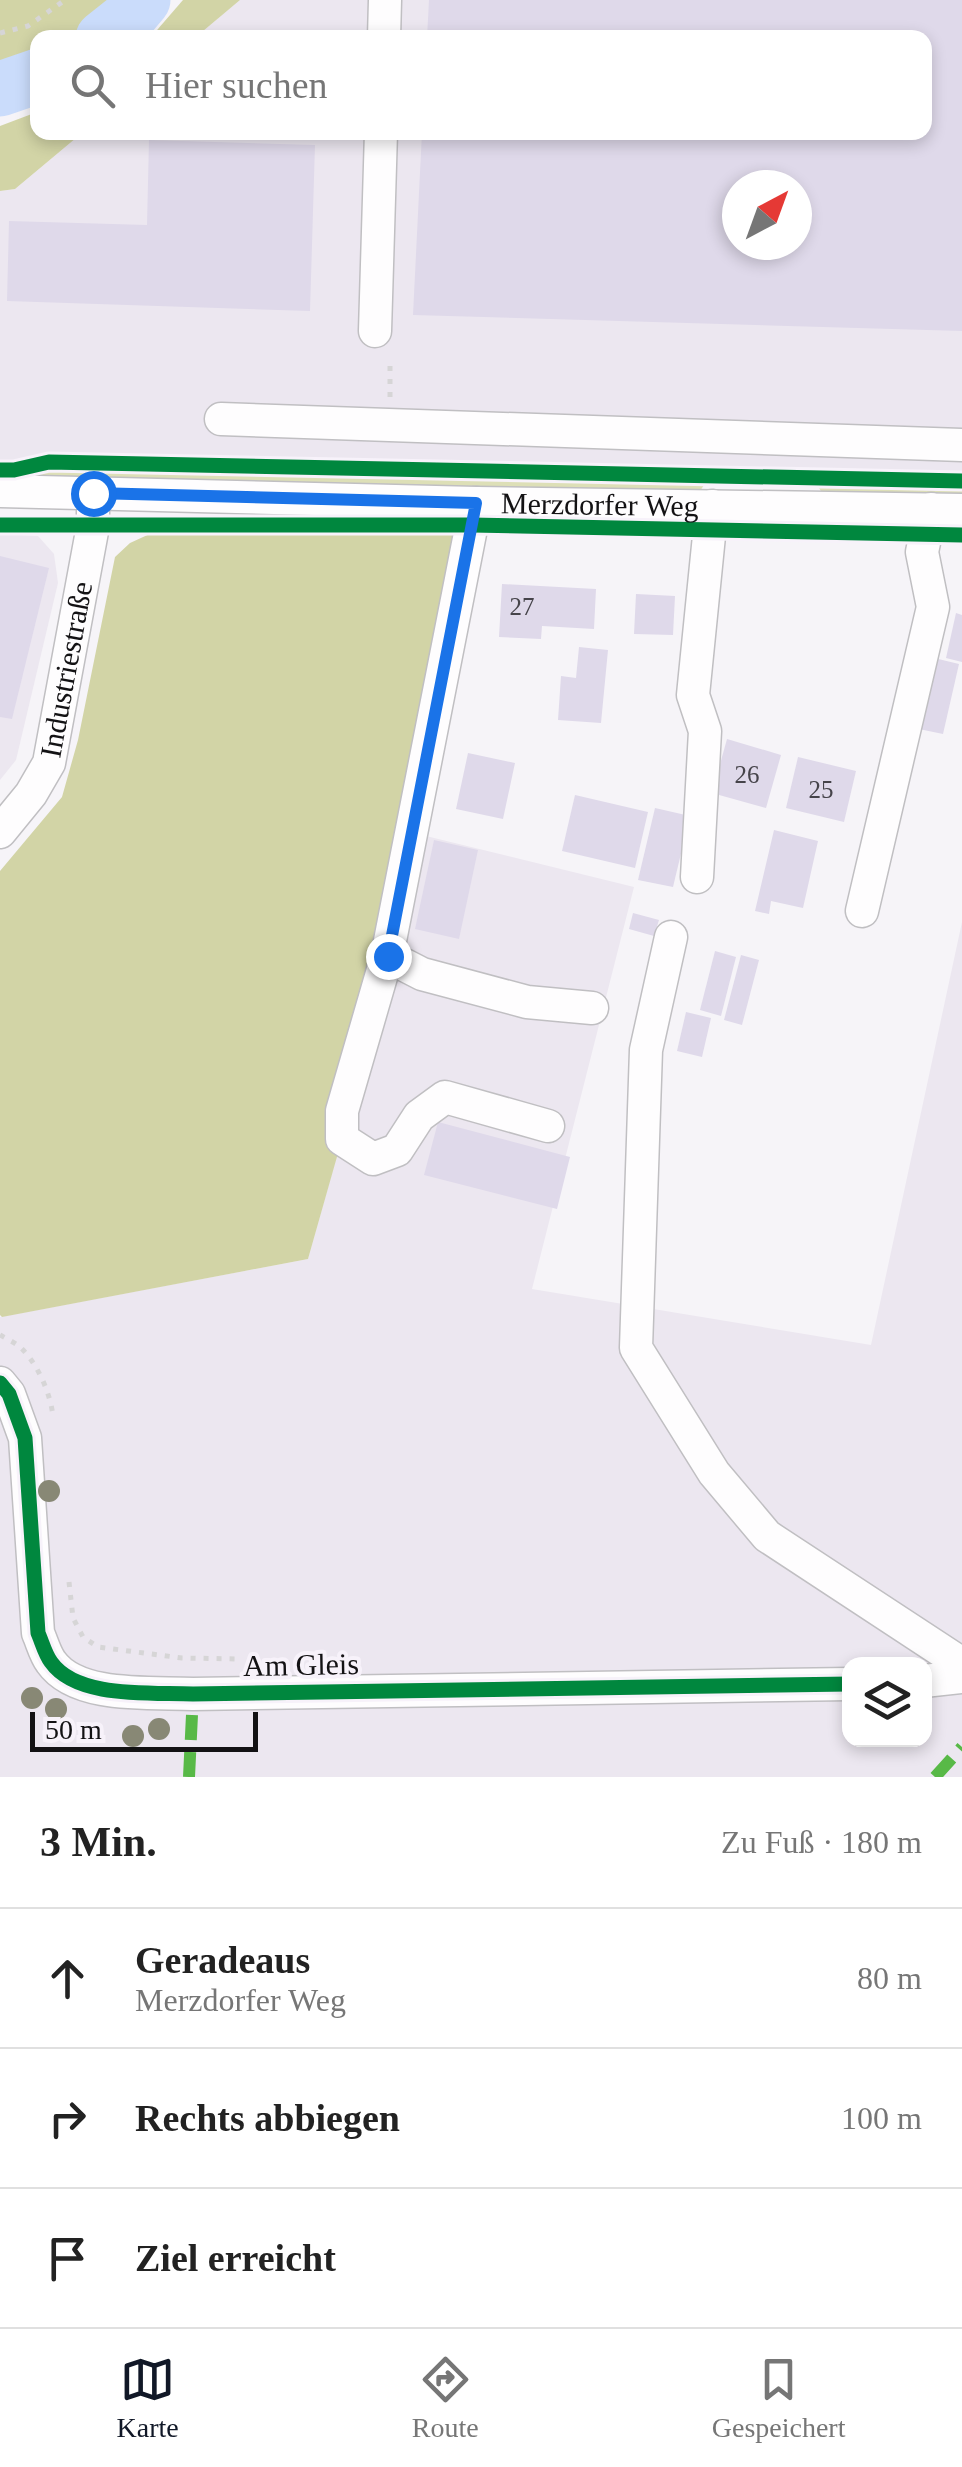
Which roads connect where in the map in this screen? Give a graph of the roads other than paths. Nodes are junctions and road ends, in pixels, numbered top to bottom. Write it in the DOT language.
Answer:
graph roads {
  1 [pos="385,0"];
  2 [pos="384,30"];
  3 [pos="381,140"];
  4 [pos="383,337"];
  5 [pos="222,419"];
  6 [pos="962,445"];
  7 [pos="0,491"];
  8 [pos="93,493"];
  9 [pos="476,503"];
  10 [pos="712,506"];
  11 [pos="946,509"];
  12 [pos="0,832"];
  13 [pos="696,877"];
  14 [pos="862,910"];
  15 [pos="672,937"];
  16 [pos="388,956"];
  17 [pos="592,1008"];
  18 [pos="548,1126"];
  19 [pos="0,1382"];
  20 [pos="962,1664"];
  21 [pos="962,1677"];
  22 [pos="932,1680"];
  23 [pos="842,1684"];
  1 -- 2 [label="street"];
  3 -- 4 [label="street"];
  5 -- 6 [label="street"];
  7 -- 8 [label="street, Merzdorfer Weg"];
  8 -- 9 [label="street, Merzdorfer Weg"];
  8 -- 12 [label="street, Industriestraße"];
  9 -- 10 [label="street, Merzdorfer Weg"];
  9 -- 16 [label="street"];
  10 -- 11 [label="street, Merzdorfer Weg"];
  10 -- 13 [label="street"];
  11 -- 14 [label="street"];
  15 -- 20 [label="street"];
  16 -- 17 [label="street"];
  16 -- 18 [label="street"];
  19 -- 23 [label="street, Am Gleis"];
  21 -- 22 [label="street"];
}
